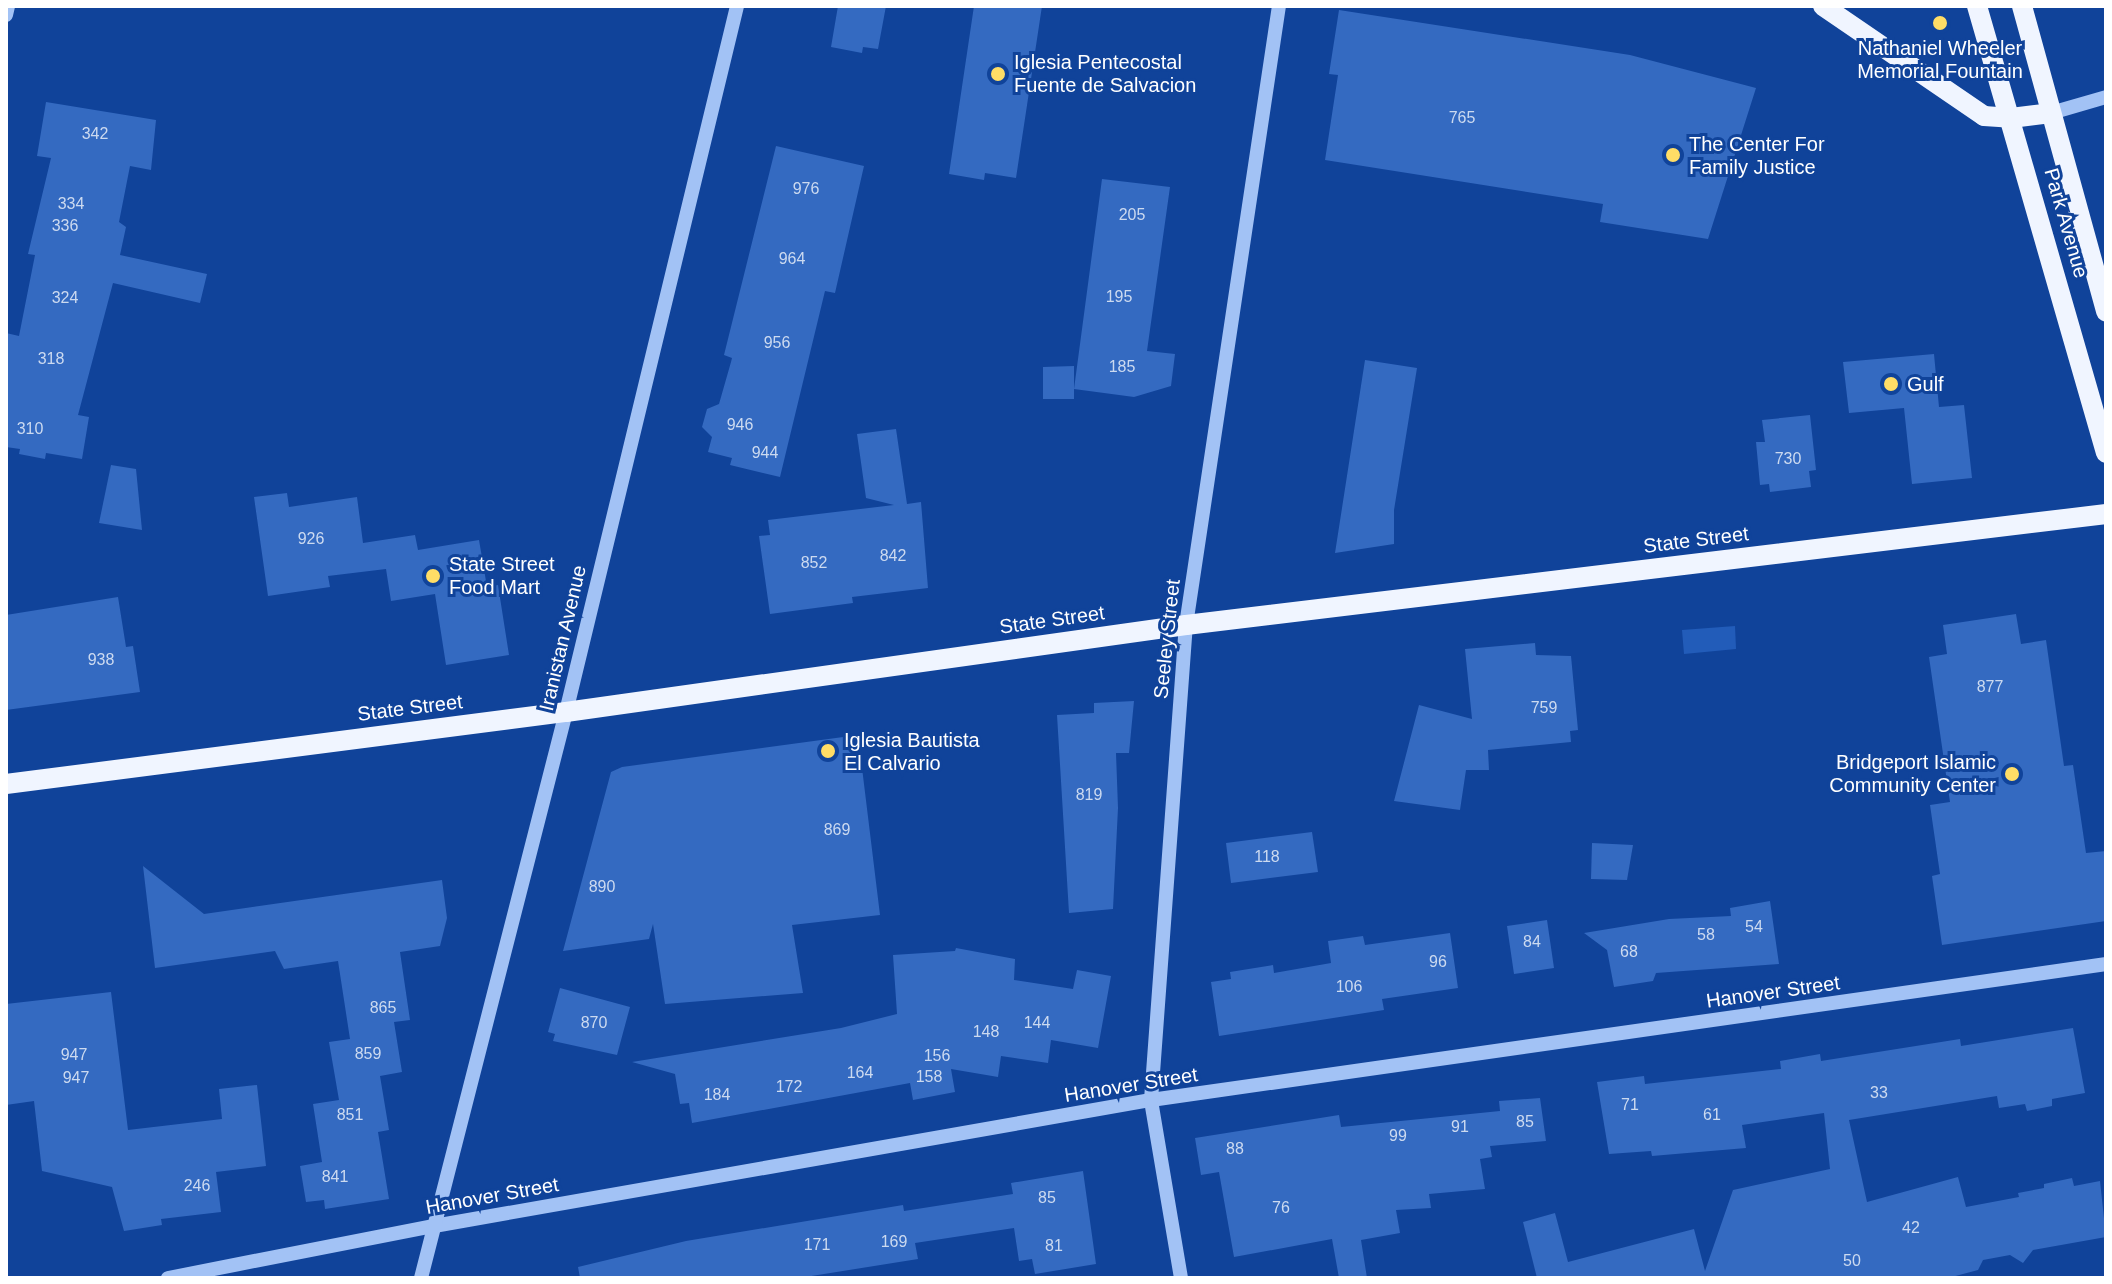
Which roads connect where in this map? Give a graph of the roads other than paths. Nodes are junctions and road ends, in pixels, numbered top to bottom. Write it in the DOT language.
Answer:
graph roads {
  1 [pos="8,6"];
  2 [pos="737,6"];
  3 [pos="1279,6"];
  4 [pos="1823,6"];
  5 [pos="1977,6"];
  6 [pos="2022,6"];
  7 [pos="6,15"];
  8 [pos="2106,97"];
  9 [pos="2051,113"];
  10 [pos="2011,118"];
  11 [pos="2106,312"];
  12 [pos="2106,453"];
  13 [pos="2106,514"];
  14 [pos="1186,625"];
  15 [pos="566,712"];
  16 [pos="6,784"];
  17 [pos="2106,964"];
  18 [pos="1151,1100"];
  19 [pos="434,1226"];
  20 [pos="168,1278"];
  21 [pos="421,1278"];
  22 [pos="1181,1278"];
  1 -- 7 [label="street"];
  2 -- 15 [label="street, Iranistan Avenue"];
  3 -- 14 [label="street, Seeley Street"];
  4 -- 10 [label="main road"];
  5 -- 10 [label="main road, Park Avenue"];
  6 -- 9 [label="main road, Park Avenue"];
  8 -- 9 [label="street"];
  9 -- 10 [label="main road"];
  9 -- 11 [label="main road, Park Avenue"];
  10 -- 12 [label="main road, Park Avenue"];
  13 -- 14 [label="main road, State Street"];
  14 -- 15 [label="main road, State Street"];
  14 -- 18 [label="street, Seeley Street"];
  15 -- 16 [label="main road, State Street"];
  15 -- 19 [label="street, Iranistan Avenue"];
  17 -- 18 [label="street, Hanover Street"];
  18 -- 19 [label="street, Hanover Street"];
  18 -- 22 [label="street, Seeley Street"];
  19 -- 20 [label="street, Hanover Street"];
  19 -- 21 [label="street, Iranistan Avenue"];
}
